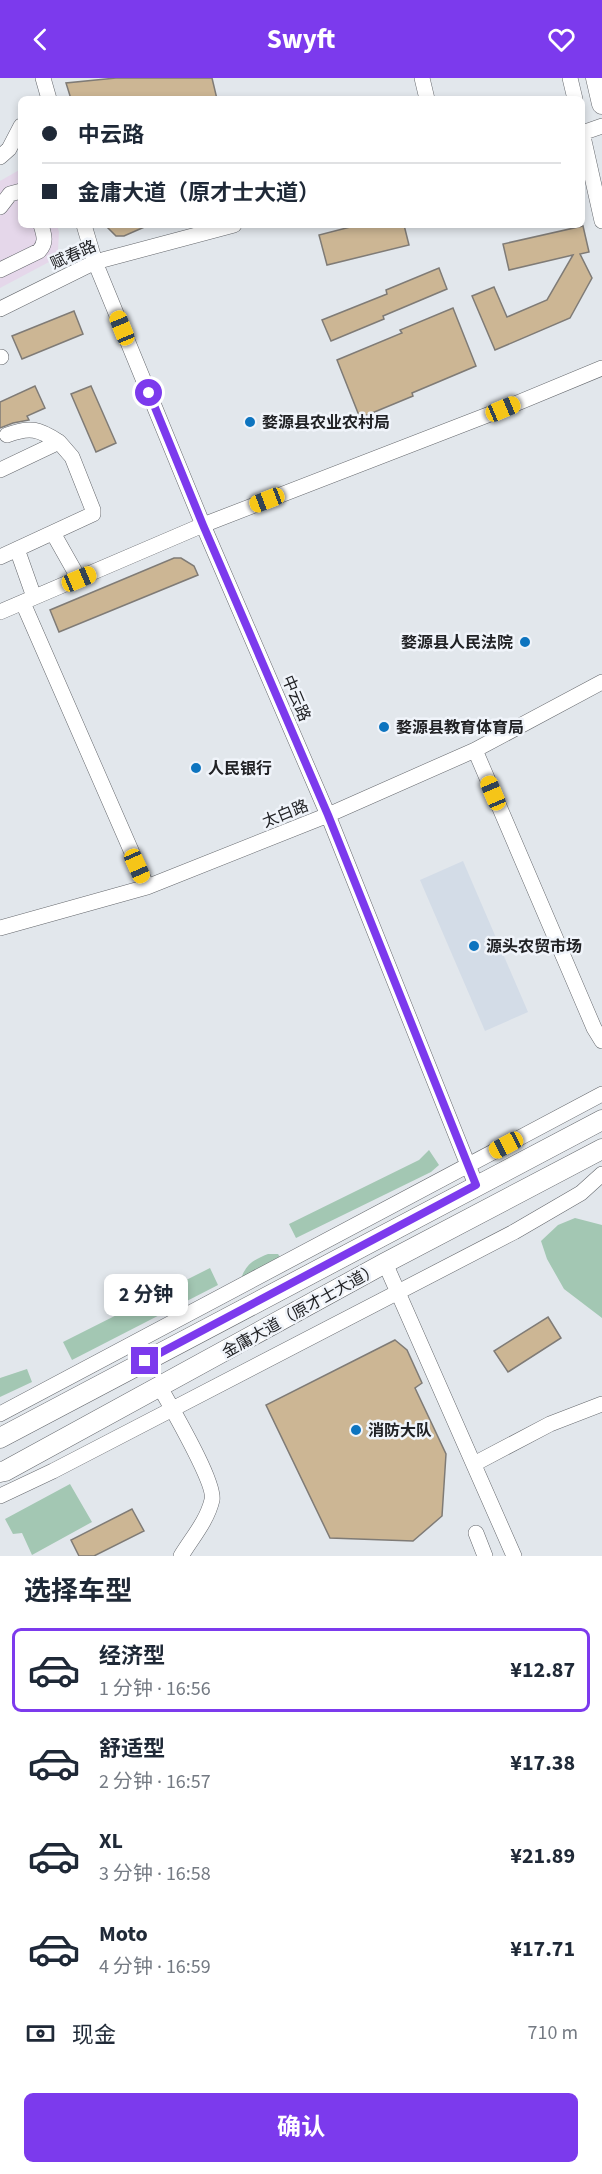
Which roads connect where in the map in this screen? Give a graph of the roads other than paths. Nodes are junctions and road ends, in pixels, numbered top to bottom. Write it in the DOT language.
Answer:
graph roads {
  1 [pos="422,78"];
  2 [pos="570,78"];
  3 [pos="596,78"];
  4 [pos="426,96"];
  5 [pos="573,96"];
  6 [pos="602,104"];
  7 [pos="602,126"];
  8 [pos="585,131"];
  9 [pos="18,132"];
  10 [pos="585,145"];
  11 [pos="2,154"];
  12 [pos="18,192"];
  13 [pos="0,207"];
  14 [pos="602,221"];
  15 [pos="42,228"];
  16 [pos="85,228"];
  17 [pos="223,228"];
  18 [pos="95,262"];
  19 [pos="0,270"];
  20 [pos="0,309"];
  21 [pos="602,368"];
  22 [pos="7,435"];
  23 [pos="59,442"];
  24 [pos="0,470"];
  25 [pos="203,525"];
  26 [pos="53,533"];
  27 [pos="18,549"];
  28 [pos="0,557"];
  29 [pos="79,579"];
  30 [pos="28,600"];
  31 [pos="0,612"];
  32 [pos="602,682"];
  33 [pos="475,750"];
  34 [pos="328,815"];
  35 [pos="147,888"];
  36 [pos="0,928"];
  37 [pos="602,1041"];
  38 [pos="602,1094"];
  39 [pos="602,1120"];
  40 [pos="599,1153"];
  41 [pos="468,1166"];
  42 [pos="602,1174"];
  43 [pos="476,1185"];
  44 [pos="385,1263"];
  45 [pos="398,1292"];
  46 [pos="160,1387"];
  47 [pos="602,1404"];
  48 [pos="171,1409"];
  49 [pos="0,1414"];
  50 [pos="0,1438"];
  51 [pos="474,1464"];
  52 [pos="0,1472"];
  53 [pos="0,1496"];
  54 [pos="476,1533"];
  55 [pos="181,1556"];
  56 [pos="485,1556"];
  57 [pos="514,1556"];
  1 -- 4 [label="street"];
  2 -- 5 [label="street"];
  3 -- 6 [label="main road"];
  7 -- 8 [label="street"];
  9 -- 11 [label="street"];
  10 -- 14 [label="street"];
  12 -- 13 [label="street"];
  15 -- 19 [label="street"];
  16 -- 18 [label="street, 中云路"];
  17 -- 18 [label="street, 赋春路"];
  18 -- 20 [label="street, 赋春路"];
  18 -- 25 [label="street, 中云路"];
  21 -- 25 [label="street"];
  22 -- 23 [label="street"];
  23 -- 24 [label="street"];
  23 -- 26 [label="street"];
  25 -- 29 [label="street"];
  25 -- 34 [label="street, 中云路"];
  26 -- 27 [label="street"];
  26 -- 29 [label="street"];
  27 -- 28 [label="street"];
  27 -- 30 [label="street"];
  29 -- 30 [label="street"];
  30 -- 31 [label="street"];
  30 -- 35 [label="street"];
  32 -- 33 [label="street, 太白路"];
  33 -- 34 [label="street, 太白路"];
  33 -- 37 [label="street"];
  34 -- 35 [label="street, 太白路"];
  34 -- 41 [label="street, 中云路"];
  35 -- 36 [label="street, 太白路"];
  38 -- 41 [label="street"];
  39 -- 43 [label="main road, 金庸大道（原才士大道）"];
  40 -- 44 [label="main road, 金庸大道（原才士大道）"];
  41 -- 43 [label="street, 中云路"];
  41 -- 49 [label="street"];
  42 -- 45 [label="street"];
  43 -- 50 [label="main road, 金庸大道（原才士大道）"];
  44 -- 45 [label="street"];
  44 -- 46 [label="main road, 金庸大道（原才士大道）"];
  45 -- 48 [label="street"];
  45 -- 51 [label="street"];
  46 -- 48 [label="street"];
  46 -- 52 [label="main road, 金庸大道（原才士大道）"];
  47 -- 51 [label="street"];
  48 -- 53 [label="street"];
  48 -- 55 [label="street"];
  51 -- 57 [label="street"];
  54 -- 56 [label="street"];
}
